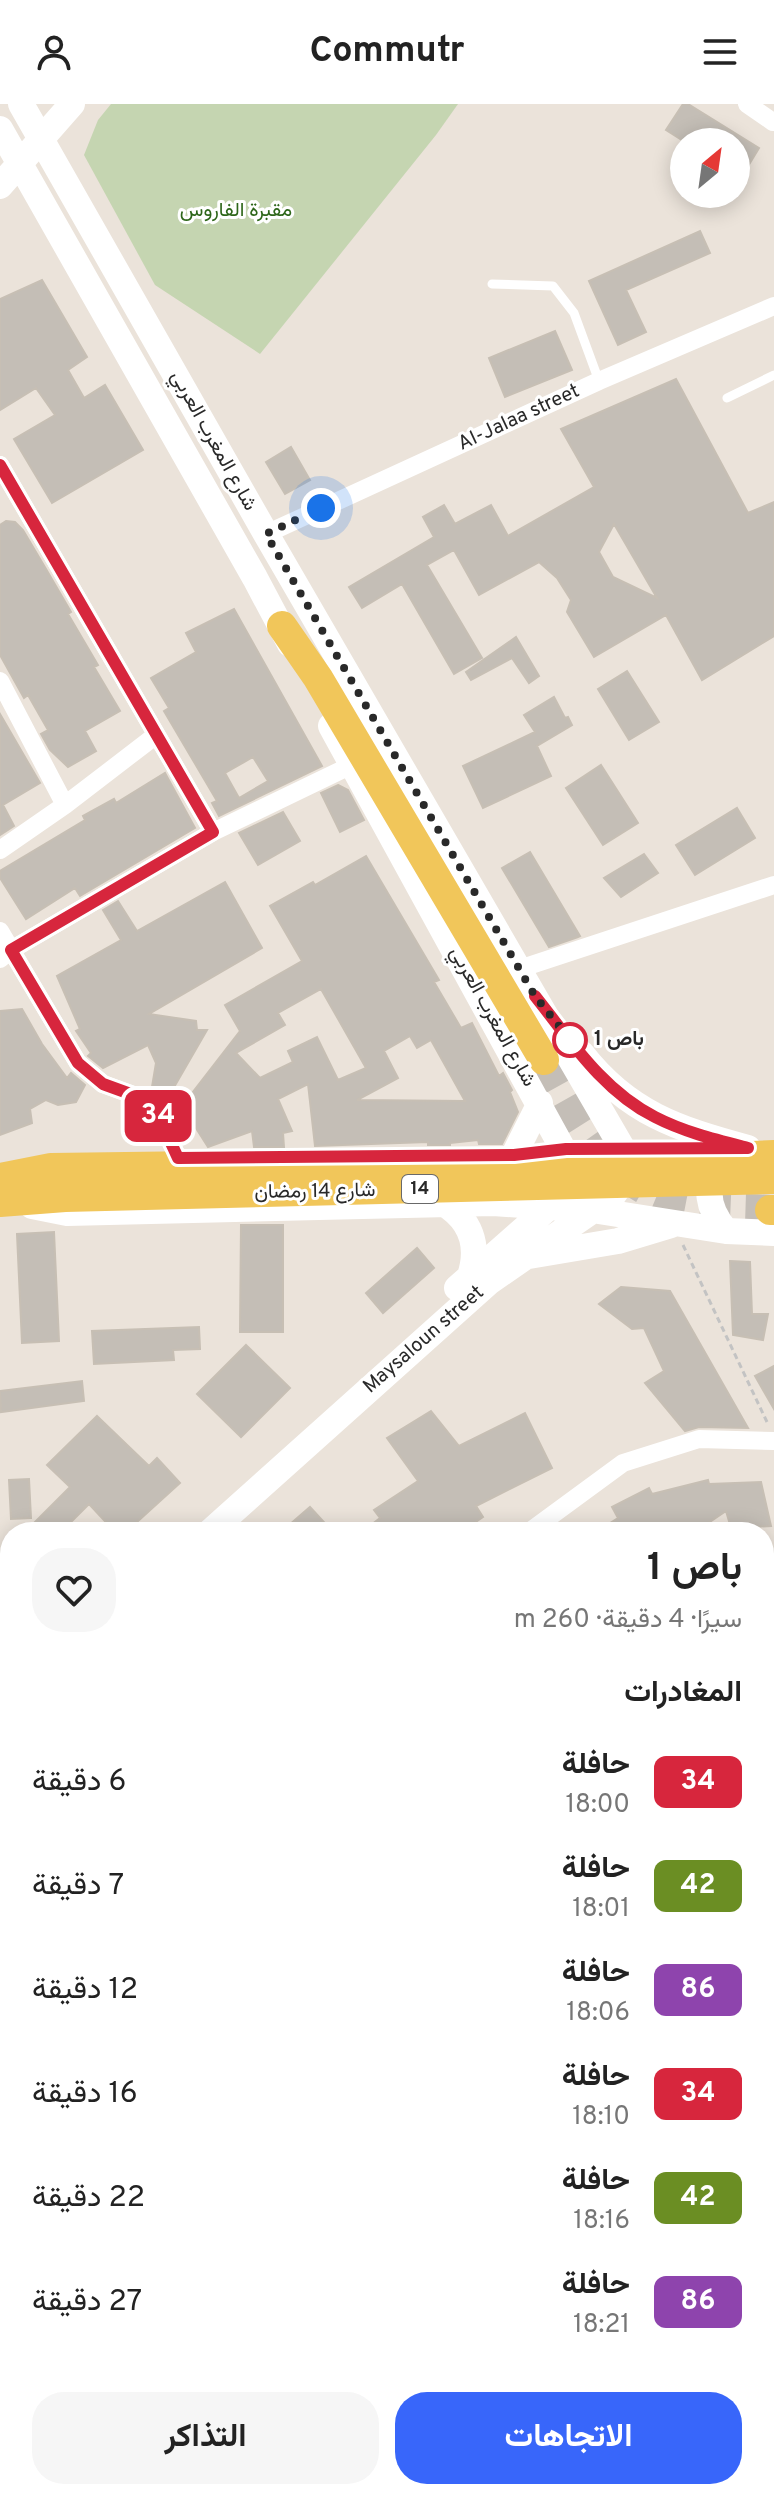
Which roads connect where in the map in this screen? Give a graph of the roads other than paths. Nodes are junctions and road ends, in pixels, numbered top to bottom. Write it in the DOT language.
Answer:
graph roads {
  1 [pos="21,104"];
  2 [pos="72,104"];
  3 [pos="90,104"];
  4 [pos="747,104"];
  5 [pos="773,122"];
  6 [pos="0,129"];
  7 [pos="47,147"];
  8 [pos="25,171"];
  9 [pos="0,186"];
  10 [pos="492,284"];
  11 [pos="774,306"];
  12 [pos="774,375"];
  13 [pos="599,381"];
  14 [pos="727,398"];
  15 [pos="0,467"];
  16 [pos="266,534"];
  17 [pos="282,626"];
  18 [pos="0,681"];
  19 [pos="155,736"];
  20 [pos="352,765"];
  21 [pos="65,805"];
  22 [pos="213,832"];
  23 [pos="0,850"];
  24 [pos="774,885"];
  25 [pos="0,931"];
  26 [pos="5,954"];
  27 [pos="519,969"];
  28 [pos="535,996"];
  29 [pos="544,1060"];
  30 [pos="540,1103"];
  31 [pos="566,1149"];
  32 [pos="765,1150"];
  33 [pos="624,1151"];
  34 [pos="514,1155"];
  35 [pos="178,1158"];
  36 [pos="774,1179"];
  37 [pos="1,1190"];
  38 [pos="443,1203"];
  39 [pos="549,1207"];
  40 [pos="592,1210"];
  41 [pos="773,1218"];
  42 [pos="674,1224"];
  43 [pos="726,1231"];
  44 [pos="522,1258"];
  45 [pos="470,1276"];
  46 [pos="774,1441"];
  47 [pos="198,1522"];
  48 [pos="221,1522"];
  49 [pos="543,1522"];
  1 -- 7 [label="main road, شارع المغرب العربي"];
  2 -- 7 [label="main road"];
  3 -- 7 [label="main road"];
  4 -- 5 [label="street"];
  6 -- 8 [label="main road, شارع المغرب العربي"];
  7 -- 8 [label="main road"];
  7 -- 16 [label="main road, شارع المغرب العربي"];
  8 -- 9 [label="main road"];
  8 -- 17 [label="main road, شارع المغرب العربي"];
  10 -- 13 [label="lane"];
  11 -- 13 [label="street, Al-Jalaa street"];
  12 -- 14 [label="lane"];
  13 -- 16 [label="street, Al-Jalaa street"];
  15 -- 19 [label="street"];
  16 -- 27 [label="main road, شارع المغرب العربي"];
  17 -- 20 [label="main road, شارع المغرب العربي"];
  17 -- 29 [label="main road"];
  18 -- 21 [label="street"];
  19 -- 21 [label="street"];
  19 -- 22 [label="street"];
  20 -- 22 [label="street"];
  20 -- 30 [label="main road, شارع المغرب العربي"];
  21 -- 23 [label="street"];
  22 -- 26 [label="street"];
  24 -- 27 [label="street"];
  25 -- 26 [label="street"];
  26 -- 35 [label="street"];
  27 -- 28 [label="main road, شارع المغرب العربي"];
  28 -- 32 [label="main road"];
  28 -- 33 [label="main road, شارع المغرب العربي"];
  30 -- 31 [label="main road, شارع المغرب العربي"];
  30 -- 34 [label="main road"];
  31 -- 33 [label="main road"];
  31 -- 34 [label="main road"];
  31 -- 39 [label="main road, Maysaloun street"];
  32 -- 33 [label="main road"];
  32 -- 37 [label="main road, شارع 14 رمضان / 14"];
  32 -- 43 [label="main road"];
  33 -- 40 [label="main road, Maysaloun street"];
  34 -- 35 [label="main road"];
  35 -- 37 [label="main road"];
  36 -- 37 [label="main road, شارع 14 رمضان / 14"];
  37 -- 38 [label="main road"];
  38 -- 39 [label="main road"];
  38 -- 45 [label="main road"];
  39 -- 40 [label="main road"];
  39 -- 45 [label="main road, Maysaloun street"];
  40 -- 42 [label="main road"];
  40 -- 44 [label="main road, Maysaloun street"];
  41 -- 43 [label="main road"];
  42 -- 43 [label="main road"];
  42 -- 44 [label="main road"];
  44 -- 48 [label="main road, Maysaloun street"];
  45 -- 47 [label="main road, Maysaloun street"];
  46 -- 49 [label="street"];
}
